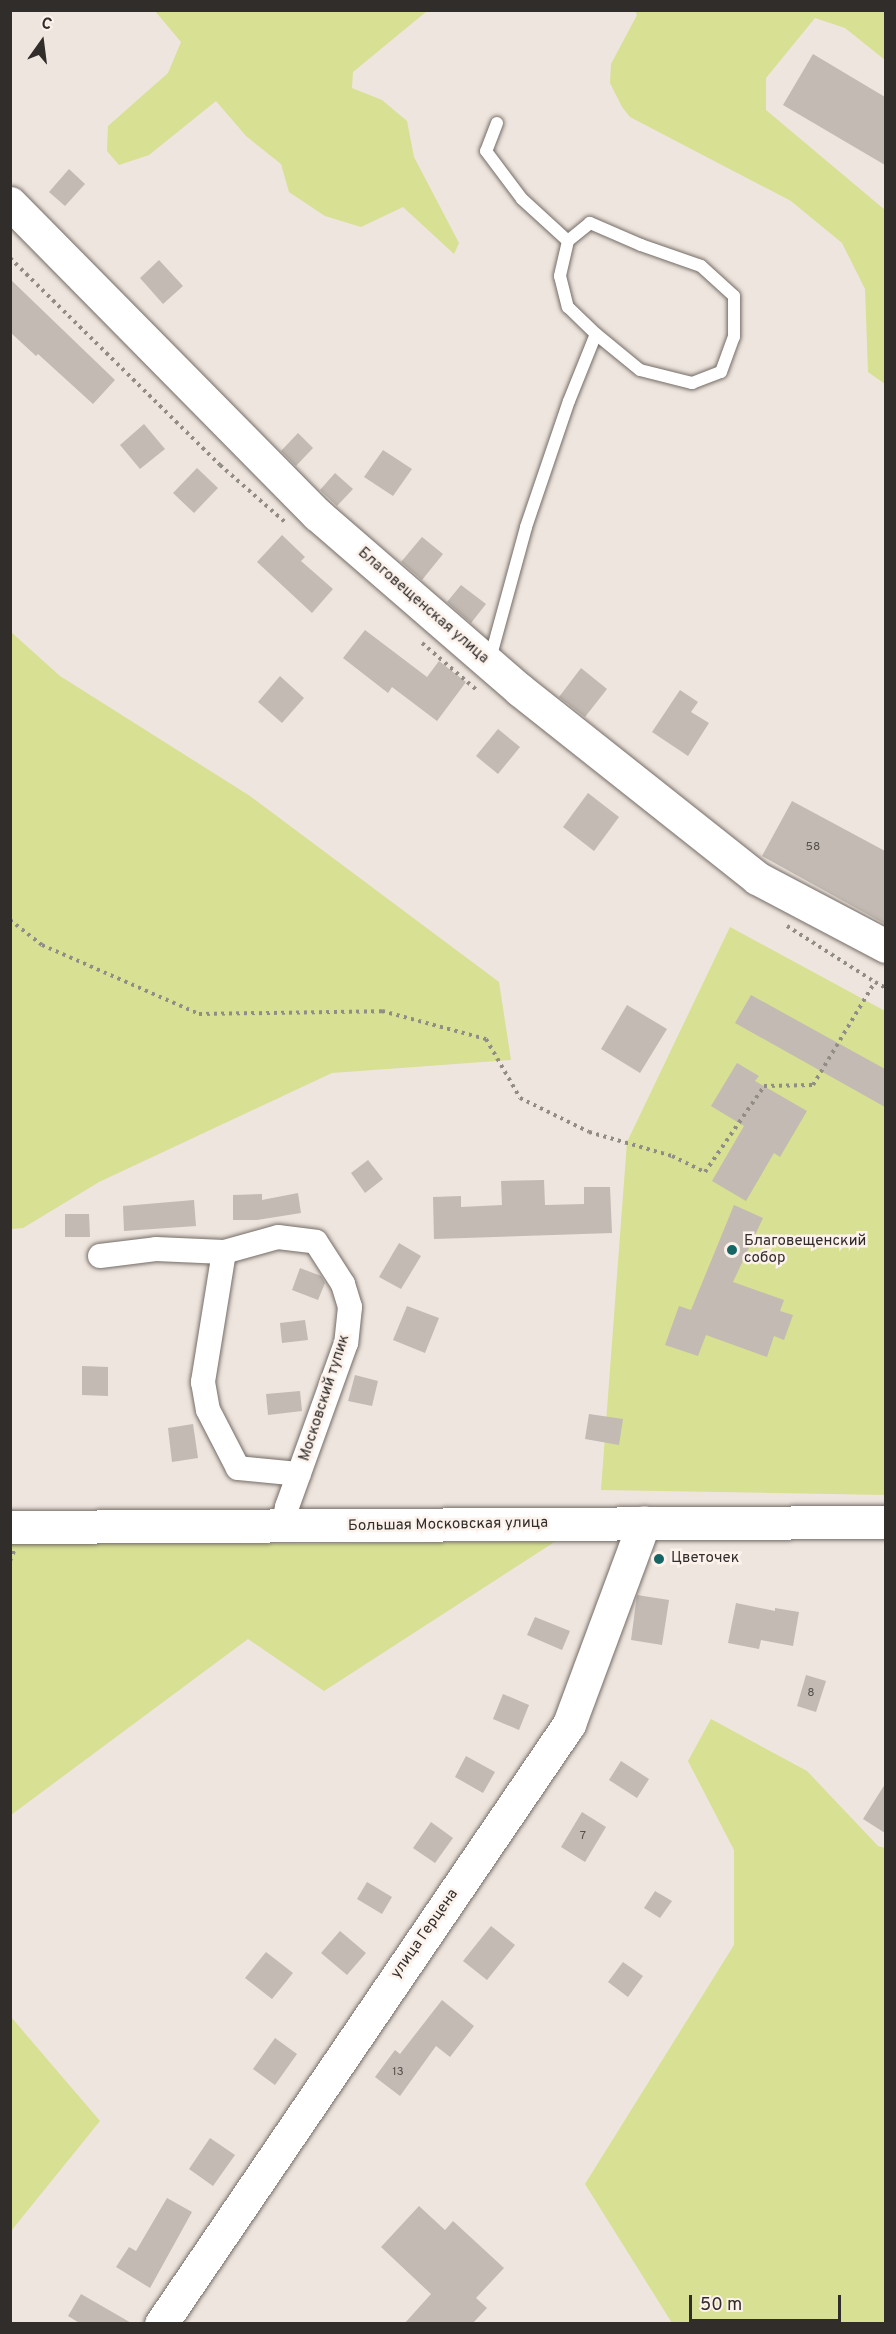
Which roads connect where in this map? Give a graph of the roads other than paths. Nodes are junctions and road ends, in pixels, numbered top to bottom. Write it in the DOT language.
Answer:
graph roads {
  1 [pos="497,123"];
  2 [pos="10,203"];
  3 [pos="568,242"];
  4 [pos="596,334"];
  5 [pos="489,663"];
  6 [pos="885,946"];
  7 [pos="224,1252"];
  8 [pos="100,1256"];
  9 [pos="299,1474"];
  10 [pos="644,1522"];
  11 [pos="885,1522"];
  12 [pos="10,1527"];
  13 [pos="283,1527"];
  14 [pos="161,2324"];
  1 -- 3 [label="lane"];
  2 -- 5 [label="main road, Благовещенская улица"];
  3 -- 4 [label="lane"];
  3 -- 4 [label="lane"];
  4 -- 5 [label="lane"];
  5 -- 6 [label="main road, Благовещенская улица"];
  7 -- 8 [label="street, Московский тупик"];
  7 -- 9 [label="street"];
  7 -- 9 [label="street, Московский тупик"];
  9 -- 13 [label="street, Московский тупик"];
  10 -- 11 [label="main road, Большая Московская улица"];
  10 -- 13 [label="main road, Большая Московская улица"];
  10 -- 14 [label="main road, улица Герцена"];
  12 -- 13 [label="main road, Большая Московская улица"];
}
